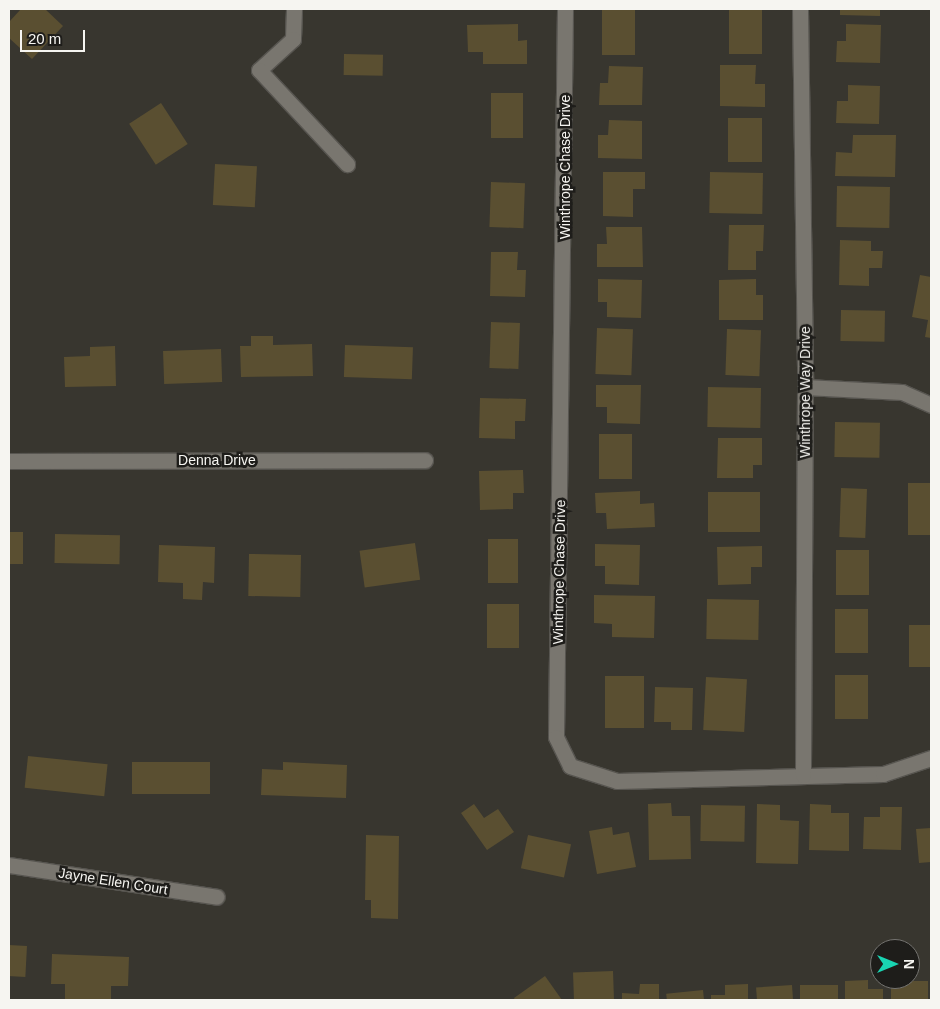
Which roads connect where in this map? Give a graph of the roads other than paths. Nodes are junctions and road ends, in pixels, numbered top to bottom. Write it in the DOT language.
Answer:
graph roads {
  1 [pos="294,9"];
  2 [pos="565,9"];
  3 [pos="800,9"];
  4 [pos="347,164"];
  5 [pos="805,387"];
  6 [pos="931,405"];
  7 [pos="425,460"];
  8 [pos="9,461"];
  9 [pos="931,758"];
  10 [pos="803,775"];
  11 [pos="9,864"];
  12 [pos="217,897"];
  1 -- 4 [label="street"];
  2 -- 10 [label="street, Winthrope Chase Drive"];
  3 -- 5 [label="street, Winthrope Way Drive"];
  5 -- 6 [label="street"];
  5 -- 10 [label="street, Winthrope Way Drive"];
  7 -- 8 [label="street, Denna Drive"];
  9 -- 10 [label="street, Winthrope Chase Drive"];
  11 -- 12 [label="street, Jayne Ellen Court"];
}
